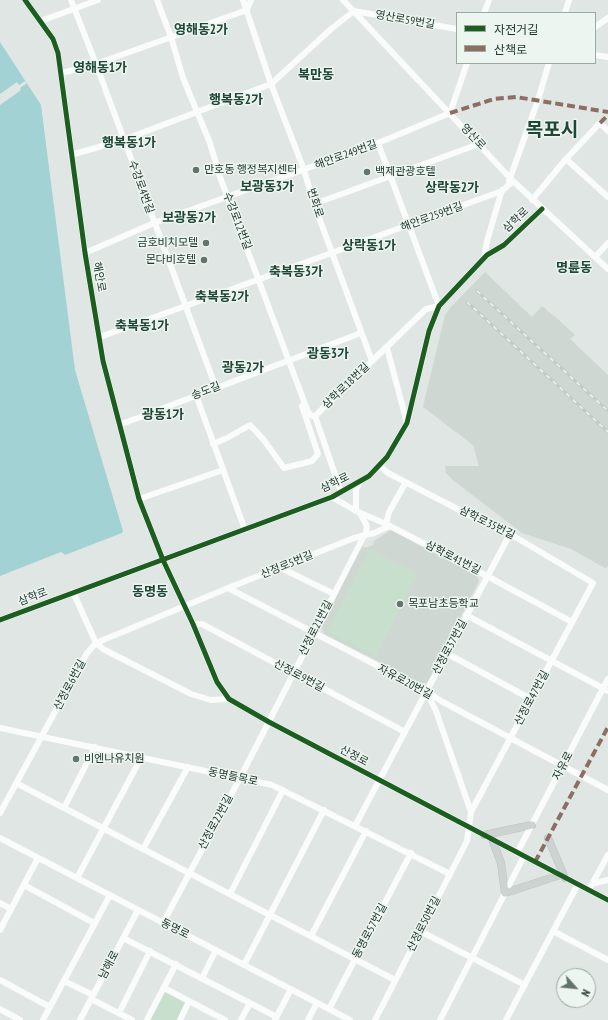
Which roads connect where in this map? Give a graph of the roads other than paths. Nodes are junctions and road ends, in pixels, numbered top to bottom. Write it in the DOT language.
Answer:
graph roads {
  1 [pos="24,0"];
  2 [pos="71,0"];
  3 [pos="98,0"];
  4 [pos="156,0"];
  5 [pos="243,0"];
  6 [pos="251,0"];
  7 [pos="343,0"];
  8 [pos="489,0"];
  9 [pos="569,0"];
  10 [pos="75,8"];
  11 [pos="247,10"];
  12 [pos="354,11"];
  13 [pos="484,12"];
  14 [pos="565,12"];
  15 [pos="608,18"];
  16 [pos="41,21"];
  17 [pos="596,26"];
  18 [pos="456,29"];
  19 [pos="171,37"];
  20 [pos="596,55"];
  21 [pos="608,57"];
  22 [pos="96,64"];
  23 [pos="467,64"];
  24 [pos="549,64"];
  25 [pos="62,73"];
  26 [pos="271,84"];
  27 [pos="198,112"];
  28 [pos="450,113"];
  29 [pos="608,131"];
  30 [pos="123,140"];
  31 [pos="378,143"];
  32 [pos="478,144"];
  33 [pos="71,156"];
  34 [pos="566,159"];
  35 [pos="304,170"];
  36 [pos="390,177"];
  37 [pos="512,180"];
  38 [pos="502,191"];
  39 [pos="227,196"];
  40 [pos="608,197"];
  41 [pos="532,200"];
  42 [pos="314,204"];
  43 [pos="542,209"];
  44 [pos="154,223"];
  45 [pos="408,226"];
  46 [pos="608,243"];
  47 [pos="332,252"];
  48 [pos="85,253"];
  49 [pos="595,257"];
  50 [pos="484,258"];
  51 [pos="608,269"];
  52 [pos="258,279"];
  53 [pos="185,306"];
  54 [pos="439,306"];
  55 [pos="361,333"];
  56 [pos="100,337"];
  57 [pos="387,348"];
  58 [pos="289,360"];
  59 [pos="372,361"];
  60 [pos="216,388"];
  61 [pos="301,394"];
  62 [pos="196,395"];
  63 [pos="315,416"];
  64 [pos="407,423"];
  65 [pos="119,425"];
  66 [pos="213,444"];
  67 [pos="380,466"];
  68 [pos="223,470"];
  69 [pos="406,482"];
  70 [pos="359,483"];
  71 [pos="341,492"];
  72 [pos="332,497"];
  73 [pos="139,498"];
  74 [pos="358,512"];
  75 [pos="388,525"];
  76 [pos="245,530"];
  77 [pos="364,534"];
  78 [pos="510,534"];
  79 [pos="163,560"];
  80 [pos="281,568"];
  81 [pos="487,576"];
  82 [pos="593,583"];
  83 [pos="228,588"];
  84 [pos="73,592"];
  85 [pos="334,594"];
  86 [pos="185,605"];
  87 [pos="466,616"];
  88 [pos="0,620"];
  89 [pos="572,622"];
  90 [pos="193,624"];
  91 [pos="314,634"];
  92 [pos="96,643"];
  93 [pos="446,653"];
  94 [pos="552,661"];
  95 [pos="294,674"];
  96 [pos="608,679"];
  97 [pos="606,690"];
  98 [pos="426,691"];
  99 [pos="229,699"];
  100 [pos="531,699"];
  101 [pos="268,722"];
  102 [pos="0,728"];
  103 [pos="405,732"];
  104 [pos="42,737"];
  105 [pos="510,738"];
  106 [pos="95,747"];
  107 [pos="141,758"];
  108 [pos="563,766"];
  109 [pos="188,767"];
  110 [pos="240,778"];
  111 [pos="379,781"];
  112 [pos="16,783"];
  113 [pos="283,790"];
  114 [pos="608,790"];
  115 [pos="64,808"];
  116 [pos="324,810"];
  117 [pos="471,812"];
  118 [pos="0,813"];
  119 [pos="532,824"];
  120 [pos="355,826"];
  121 [pos="468,827"];
  122 [pos="103,828"];
  123 [pos="366,831"];
  124 [pos="484,835"];
  125 [pos="548,838"];
  126 [pos="2,839"];
  127 [pos="492,839"];
  128 [pos="0,847"];
  129 [pos="143,849"];
  130 [pos="410,853"];
  131 [pos="517,853"];
  132 [pos="608,855"];
  133 [pos="524,856"];
  134 [pos="38,858"];
  135 [pos="189,873"];
  136 [pos="450,874"];
  137 [pos="563,876"];
  138 [pos="77,878"];
  139 [pos="608,880"];
  140 [pos="578,884"];
  141 [pos="24,885"];
  142 [pos="591,887"];
  143 [pos="505,893"];
  144 [pos="230,894"];
  145 [pos="110,895"];
  146 [pos="608,900"];
  147 [pos="0,903"];
  148 [pos="11,909"];
  149 [pos="138,910"];
  150 [pos="270,915"];
  151 [pos="163,923"];
  152 [pos="94,924"];
  153 [pos="0,930"];
  154 [pos="420,931"];
  155 [pos="553,931"];
  156 [pos="311,936"];
  157 [pos="124,938"];
  158 [pos="216,950"];
  159 [pos="150,951"];
  160 [pos="472,958"];
  161 [pos="355,959"];
  162 [pos="608,960"];
  163 [pos="176,964"];
  164 [pos="244,965"];
  165 [pos="202,978"];
  166 [pos="0,980"];
  167 [pos="395,980"];
  168 [pos="64,981"];
  169 [pos="525,985"];
  170 [pos="164,988"];
  171 [pos="291,990"];
  172 [pos="92,997"];
  173 [pos="189,1001"];
  174 [pos="250,1003"];
  175 [pos="317,1003"];
  176 [pos="50,1007"];
  177 [pos="329,1009"];
  178 [pos="0,1010"];
  179 [pos="119,1013"];
  180 [pos="214,1018"];
  181 [pos="276,1018"];
  182 [pos="20,1020"];
  183 [pos="43,1020"];
  184 [pos="80,1020"];
  185 [pos="132,1020"];
  186 [pos="147,1020"];
  187 [pos="180,1020"];
  188 [pos="225,1020"];
  189 [pos="241,1020"];
  190 [pos="308,1020"];
  191 [pos="350,1020"];
  192 [pos="375,1020"];
  193 [pos="440,1020"];
  194 [pos="506,1020"];
  1 -- 16 [label="street, 해안로"];
  2 -- 10 [label="street, 수강로4번길"];
  3 -- 10 [label="street"];
  4 -- 19 [label="street, 수강로12번길"];
  5 -- 11 [label="street, 번화로"];
  6 -- 11 [label="street"];
  7 -- 12 [label="street, 영산로"];
  8 -- 13 [label="street"];
  9 -- 14 [label="street"];
  10 -- 16 [label="street"];
  10 -- 22 [label="street, 수강로4번길"];
  11 -- 19 [label="street"];
  11 -- 26 [label="street, 번화로"];
  12 -- 18 [label="street, 영산로59번길"];
  12 -- 26 [label="street"];
  12 -- 28 [label="street, 영산로"];
  15 -- 17 [label="street"];
  16 -- 25 [label="street, 해안로"];
  19 -- 22 [label="street"];
  19 -- 27 [label="street, 수강로12번길"];
  20 -- 21 [label="street"];
  22 -- 25 [label="street"];
  22 -- 30 [label="street, 수강로4번길"];
  23 -- 28 [label="street"];
  24 -- 37 [label="street"];
  25 -- 33 [label="street, 해안로"];
  26 -- 27 [label="street"];
  26 -- 35 [label="street, 번화로"];
  27 -- 30 [label="street"];
  27 -- 39 [label="street, 수강로12번길"];
  28 -- 31 [label="street, 해안로249번길"];
  28 -- 32 [label="street, 영산로"];
  29 -- 34 [label="street"];
  30 -- 33 [label="street"];
  30 -- 44 [label="street, 수강로4번길"];
  31 -- 35 [label="street, 해안로249번길"];
  31 -- 36 [label="street"];
  32 -- 36 [label="street"];
  32 -- 37 [label="street, 영산로"];
  33 -- 48 [label="street, 해안로"];
  34 -- 40 [label="street"];
  34 -- 41 [label="street"];
  35 -- 39 [label="street, 해안로249번길"];
  35 -- 42 [label="street, 번화로"];
  36 -- 42 [label="street"];
  36 -- 45 [label="street"];
  37 -- 38 [label="street"];
  37 -- 41 [label="street, 영산로"];
  38 -- 45 [label="street, 해안로259번길"];
  38 -- 50 [label="street"];
  39 -- 44 [label="street, 해안로249번길"];
  39 -- 52 [label="street, 수강로12번길"];
  41 -- 43 [label="street, 영산로"];
  42 -- 47 [label="street, 번화로"];
  43 -- 49 [label="street, 영산로"];
  43 -- 50 [label="street, 삼학로"];
  44 -- 48 [label="street, 해안로249번길"];
  44 -- 53 [label="street, 수강로4번길"];
  45 -- 47 [label="street, 해안로259번길"];
  45 -- 54 [label="street"];
  46 -- 49 [label="street"];
  47 -- 52 [label="street, 해안로259번길"];
  47 -- 55 [label="street, 번화로"];
  48 -- 56 [label="street, 해안로"];
  49 -- 51 [label="street, 영산로"];
  50 -- 54 [label="street, 삼학로"];
  52 -- 53 [label="street, 해안로259번길"];
  52 -- 58 [label="street, 수강로12번길"];
  53 -- 56 [label="street, 해안로259번길"];
  53 -- 60 [label="street, 수강로4번길"];
  54 -- 57 [label="street, 삼학로18번길"];
  54 -- 64 [label="street, 삼학로"];
  55 -- 58 [label="street, 송도길"];
  55 -- 59 [label="street, 번화로"];
  56 -- 65 [label="street, 해안로"];
  57 -- 59 [label="street, 삼학로18번길"];
  57 -- 64 [label="street"];
  58 -- 60 [label="street, 송도길"];
  58 -- 61 [label="street, 수강로12번길"];
  59 -- 63 [label="street, 삼학로18번길"];
  60 -- 62 [label="street, 송도길"];
  61 -- 63 [label="street, 수강로12번길"];
  61 -- 66 [label="street"];
  62 -- 65 [label="street, 송도길"];
  62 -- 66 [label="street"];
  63 -- 71 [label="street, 삼학로18번길"];
  64 -- 67 [label="street, 삼학로"];
  65 -- 73 [label="street, 해안로"];
  66 -- 68 [label="street"];
  67 -- 69 [label="street, 삼학로35번길"];
  67 -- 70 [label="street, 삼학로"];
  68 -- 73 [label="street"];
  68 -- 76 [label="street"];
  69 -- 75 [label="street"];
  69 -- 78 [label="street, 삼학로35번길"];
  70 -- 71 [label="street, 삼학로"];
  70 -- 74 [label="street"];
  71 -- 72 [label="street, 삼학로"];
  72 -- 74 [label="street, 삼학로41번길"];
  72 -- 76 [label="street, 삼학로"];
  73 -- 79 [label="street, 해안로"];
  74 -- 75 [label="street, 삼학로41번길"];
  74 -- 77 [label="street"];
  75 -- 77 [label="street, 산정로5번길"];
  75 -- 81 [label="street, 삼학로41번길"];
  76 -- 79 [label="street, 삼학로"];
  77 -- 80 [label="street, 산정로5번길"];
  77 -- 85 [label="street, 산정로21번길"];
  78 -- 81 [label="street, 산정로37번길"];
  78 -- 82 [label="street, 삼학로35번길"];
  79 -- 84 [label="street, 삼학로"];
  79 -- 86 [label="street, 산정로"];
  80 -- 83 [label="street, 산정로5번길"];
  80 -- 85 [label="street"];
  81 -- 87 [label="street, 산정로37번길"];
  81 -- 89 [label="street, 삼학로41번길"];
  82 -- 89 [label="street, 산정로47번길"];
  83 -- 86 [label="street, 산정로5번길"];
  83 -- 91 [label="street, 자유로20번길"];
  84 -- 88 [label="street, 삼학로"];
  84 -- 92 [label="street"];
  85 -- 91 [label="street, 산정로21번길"];
  86 -- 90 [label="street, 산정로"];
  86 -- 92 [label="street, 산정로6번길"];
  87 -- 93 [label="street, 산정로37번길"];
  87 -- 94 [label="street"];
  89 -- 94 [label="street, 산정로47번길"];
  90 -- 95 [label="street, 산정로9번길"];
  90 -- 99 [label="street, 산정로"];
  91 -- 95 [label="street, 산정로21번길"];
  91 -- 98 [label="street, 자유로20번길"];
  92 -- 99 [label="street"];
  92 -- 104 [label="street, 산정로6번길"];
  93 -- 98 [label="street, 산정로37번길"];
  93 -- 100 [label="street"];
  94 -- 97 [label="street"];
  94 -- 100 [label="street, 산정로47번길"];
  95 -- 101 [label="street, 산정로21번길"];
  95 -- 103 [label="street, 산정로9번길"];
  96 -- 97 [label="street, 자유로"];
  97 -- 108 [label="street, 자유로"];
  98 -- 103 [label="street, 산정로37번길"];
  98 -- 105 [label="street, 자유로20번길"];
  98 -- 117 [label="street"];
  99 -- 101 [label="street, 산정로"];
  100 -- 105 [label="street, 산정로47번길"];
  101 -- 110 [label="street, 산정로22번길"];
  101 -- 111 [label="street, 산정로"];
  102 -- 104 [label="street, 동명들목로"];
  103 -- 111 [label="street, 산정로37번길"];
  104 -- 106 [label="street, 동명들목로"];
  104 -- 112 [label="street, 산정로6번길"];
  105 -- 108 [label="street, 자유로20번길"];
  105 -- 117 [label="street, 산정로47번길"];
  106 -- 107 [label="street, 동명들목로"];
  106 -- 115 [label="street"];
  107 -- 109 [label="street, 동명들목로"];
  107 -- 122 [label="street"];
  108 -- 114 [label="street, 자유로20번길"];
  108 -- 119 [label="street, 자유로"];
  109 -- 110 [label="street, 동명들목로"];
  109 -- 129 [label="street"];
  110 -- 113 [label="street, 동명들목로"];
  110 -- 135 [label="street, 산정로22번길"];
  111 -- 120 [label="street, 산정로37번길"];
  111 -- 121 [label="street, 산정로"];
  112 -- 115 [label="street"];
  112 -- 118 [label="street, 산정로6번길"];
  113 -- 116 [label="street, 동명들목로"];
  113 -- 144 [label="street"];
  115 -- 122 [label="street"];
  116 -- 120 [label="street, 동명들목로"];
  116 -- 150 [label="street"];
  117 -- 121 [label="street, 산정로50번길"];
  119 -- 124 [label="main road"];
  119 -- 131 [label="street, 자유로"];
  120 -- 123 [label="street, 동명들목로"];
  121 -- 124 [label="street, 산정로"];
  121 -- 136 [label="street, 산정로50번길"];
  122 -- 129 [label="street"];
  122 -- 138 [label="street"];
  123 -- 130 [label="street, 동명들목로"];
  123 -- 156 [label="street"];
  124 -- 127 [label="street, 산정로"];
  125 -- 137 [label="main road"];
  126 -- 128 [label="street"];
  126 -- 134 [label="street, 동명로"];
  127 -- 131 [label="street, 산정로"];
  127 -- 143 [label="main road"];
  129 -- 135 [label="street"];
  130 -- 136 [label="street, 동명들목로"];
  130 -- 161 [label="street, 동명로57번길"];
  131 -- 133 [label="street, 산정로"];
  132 -- 142 [label="street"];
  133 -- 137 [label="street, 산정로"];
  133 -- 143 [label="street"];
  134 -- 138 [label="street, 동명로"];
  134 -- 141 [label="street"];
  135 -- 144 [label="street"];
  135 -- 151 [label="street, 산정로22번길"];
  136 -- 154 [label="street, 산정로50번길"];
  137 -- 140 [label="street, 산정로"];
  137 -- 143 [label="main road"];
  138 -- 145 [label="street, 동명로"];
  139 -- 142 [label="street"];
  140 -- 142 [label="street, 산정로"];
  140 -- 155 [label="street"];
  141 -- 148 [label="street"];
  141 -- 152 [label="street"];
  142 -- 146 [label="street, 산정로"];
  143 -- 160 [label="street"];
  144 -- 150 [label="street"];
  145 -- 149 [label="street, 동명로"];
  145 -- 152 [label="street"];
  147 -- 148 [label="street"];
  148 -- 153 [label="street"];
  149 -- 151 [label="street, 동명로"];
  149 -- 157 [label="street, 남해로"];
  150 -- 156 [label="street"];
  150 -- 164 [label="street"];
  151 -- 158 [label="street, 동명로"];
  152 -- 168 [label="street"];
  154 -- 160 [label="street"];
  154 -- 167 [label="street, 산정로50번길"];
  155 -- 162 [label="street"];
  155 -- 169 [label="street"];
  156 -- 161 [label="street"];
  157 -- 159 [label="street"];
  157 -- 172 [label="street, 남해로"];
  158 -- 164 [label="street, 동명로"];
  158 -- 165 [label="street"];
  159 -- 163 [label="street"];
  159 -- 179 [label="street"];
  160 -- 169 [label="street"];
  160 -- 193 [label="street"];
  161 -- 167 [label="street"];
  161 -- 177 [label="street, 동명로57번길"];
  163 -- 165 [label="street"];
  163 -- 170 [label="street"];
  164 -- 171 [label="street, 동명로"];
  165 -- 174 [label="street"];
  166 -- 176 [label="street"];
  167 -- 192 [label="street, 산정로50번길"];
  168 -- 172 [label="street"];
  168 -- 176 [label="street"];
  169 -- 194 [label="street"];
  170 -- 173 [label="street"];
  170 -- 186 [label="street"];
  171 -- 175 [label="street, 동명로"];
  171 -- 181 [label="street"];
  172 -- 179 [label="street"];
  172 -- 184 [label="street, 남해로"];
  173 -- 180 [label="street"];
  173 -- 187 [label="street"];
  174 -- 181 [label="street"];
  174 -- 189 [label="street"];
  175 -- 177 [label="street, 동명로"];
  175 -- 190 [label="street"];
  176 -- 183 [label="street"];
  177 -- 191 [label="street, 동명로"];
  178 -- 182 [label="street"];
  179 -- 185 [label="street"];
  180 -- 188 [label="street"];
}
